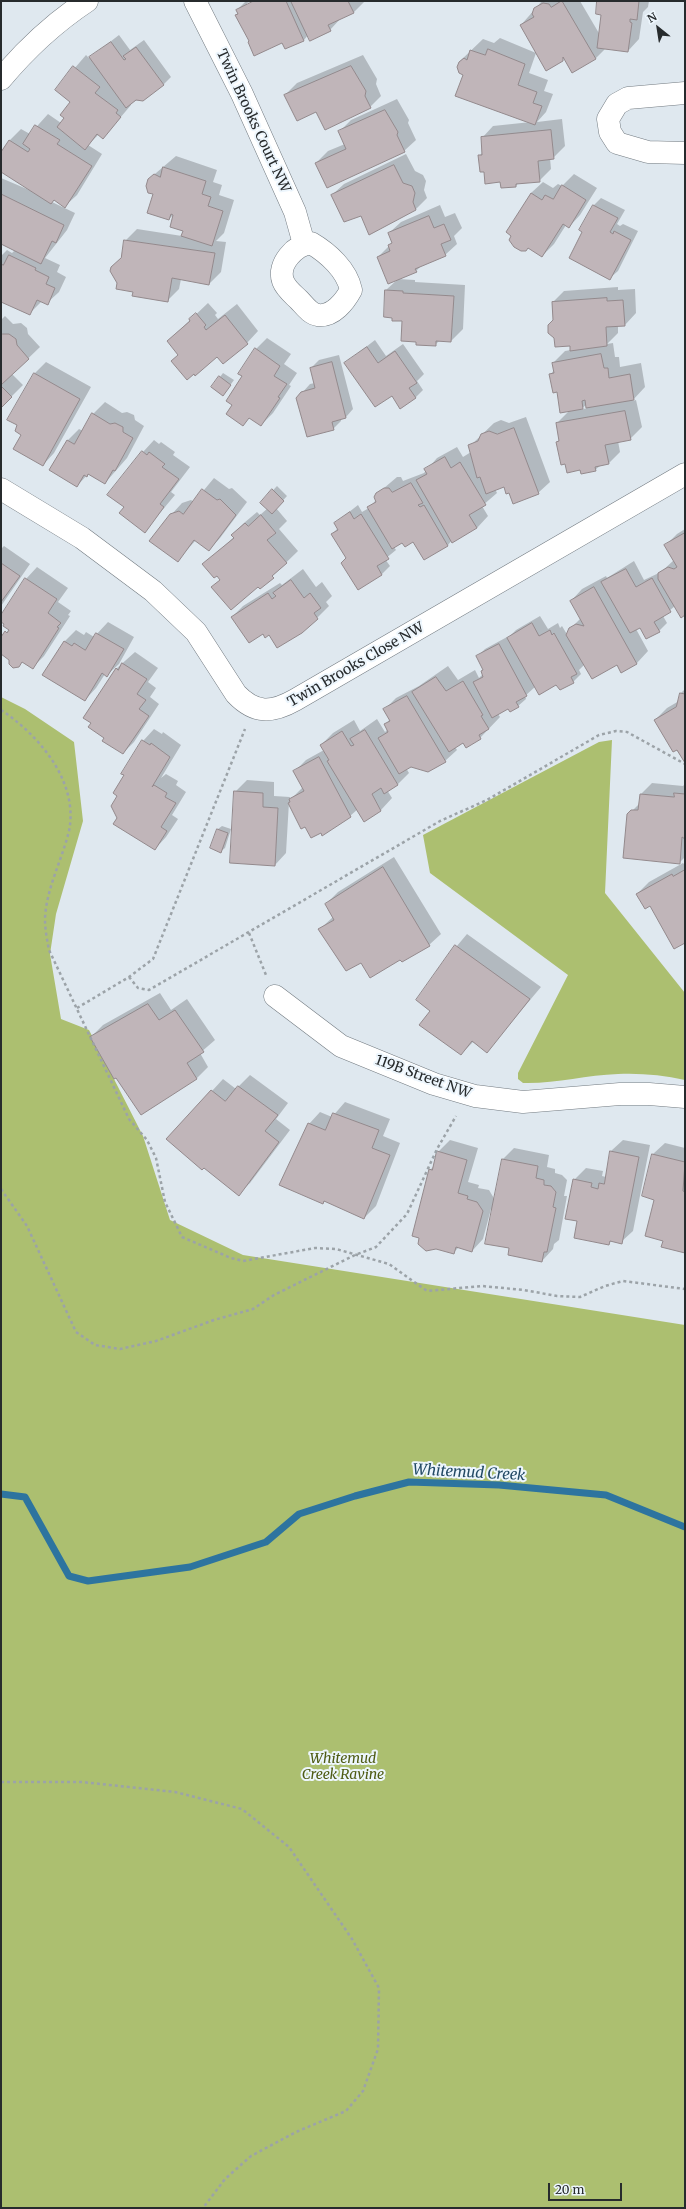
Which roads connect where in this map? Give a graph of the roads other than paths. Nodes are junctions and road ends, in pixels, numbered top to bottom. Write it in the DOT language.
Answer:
graph roads {
  1 [pos="87,1"];
  2 [pos="195,1"];
  3 [pos="1,79"];
  4 [pos="685,93"];
  5 [pos="685,153"];
  6 [pos="304,244"];
  7 [pos="685,474"];
  8 [pos="1,489"];
  9 [pos="276,996"];
  10 [pos="685,1097"];
  1 -- 3 [label="street"];
  2 -- 6 [label="street, Twin Brooks Court NW"];
  4 -- 5 [label="street"];
  7 -- 8 [label="street, Twin Brooks Close NW"];
  9 -- 10 [label="street, 119B Street NW"];
}
